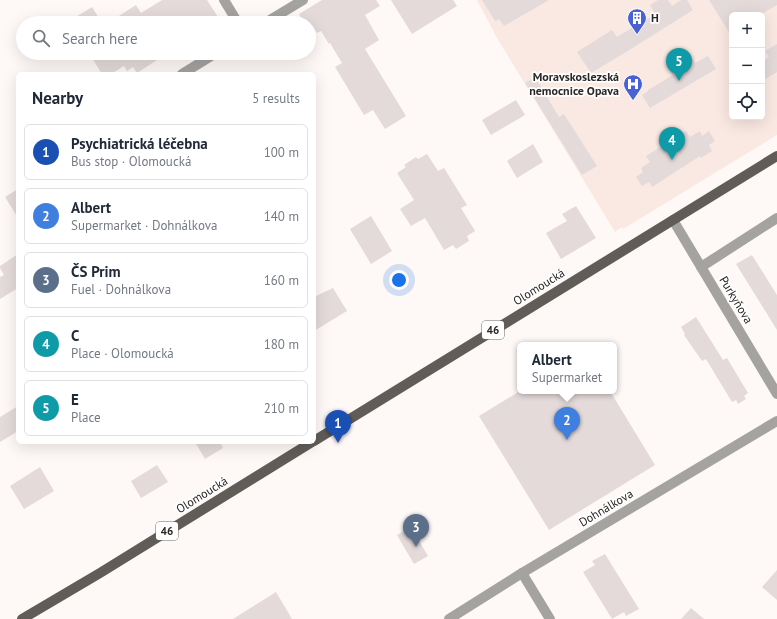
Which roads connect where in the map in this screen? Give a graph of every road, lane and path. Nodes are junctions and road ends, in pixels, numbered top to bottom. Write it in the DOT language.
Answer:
graph roads {
  1 [pos="224,0"];
  2 [pos="303,0"];
  3 [pos="234,16"];
  4 [pos="277,16"];
  5 [pos="205,60"];
  6 [pos="185,72"];
  7 [pos="777,156"];
  8 [pos="777,218"];
  9 [pos="673,220"];
  10 [pos="701,267"];
  11 [pos="777,394"];
  12 [pos="777,421"];
  13 [pos="316,439"];
  14 [pos="308,444"];
  15 [pos="522,573"];
  16 [pos="22,619"];
  17 [pos="449,619"];
  18 [pos="550,619"];
  1 -- 3 [label="street"];
  2 -- 4 [label="street"];
  5 -- 6 [label="street"];
  7 -- 9 [label="main road, Olomoucká / 46"];
  8 -- 10 [label="street"];
  9 -- 10 [label="street, Purkyňova"];
  9 -- 13 [label="main road, Olomoucká / 46"];
  10 -- 11 [label="street, Purkyňova"];
  12 -- 15 [label="street, Dohnálkova"];
  14 -- 16 [label="main road, Olomoucká / 46"];
  15 -- 17 [label="street, Dohnálkova"];
  15 -- 18 [label="street"];
}
